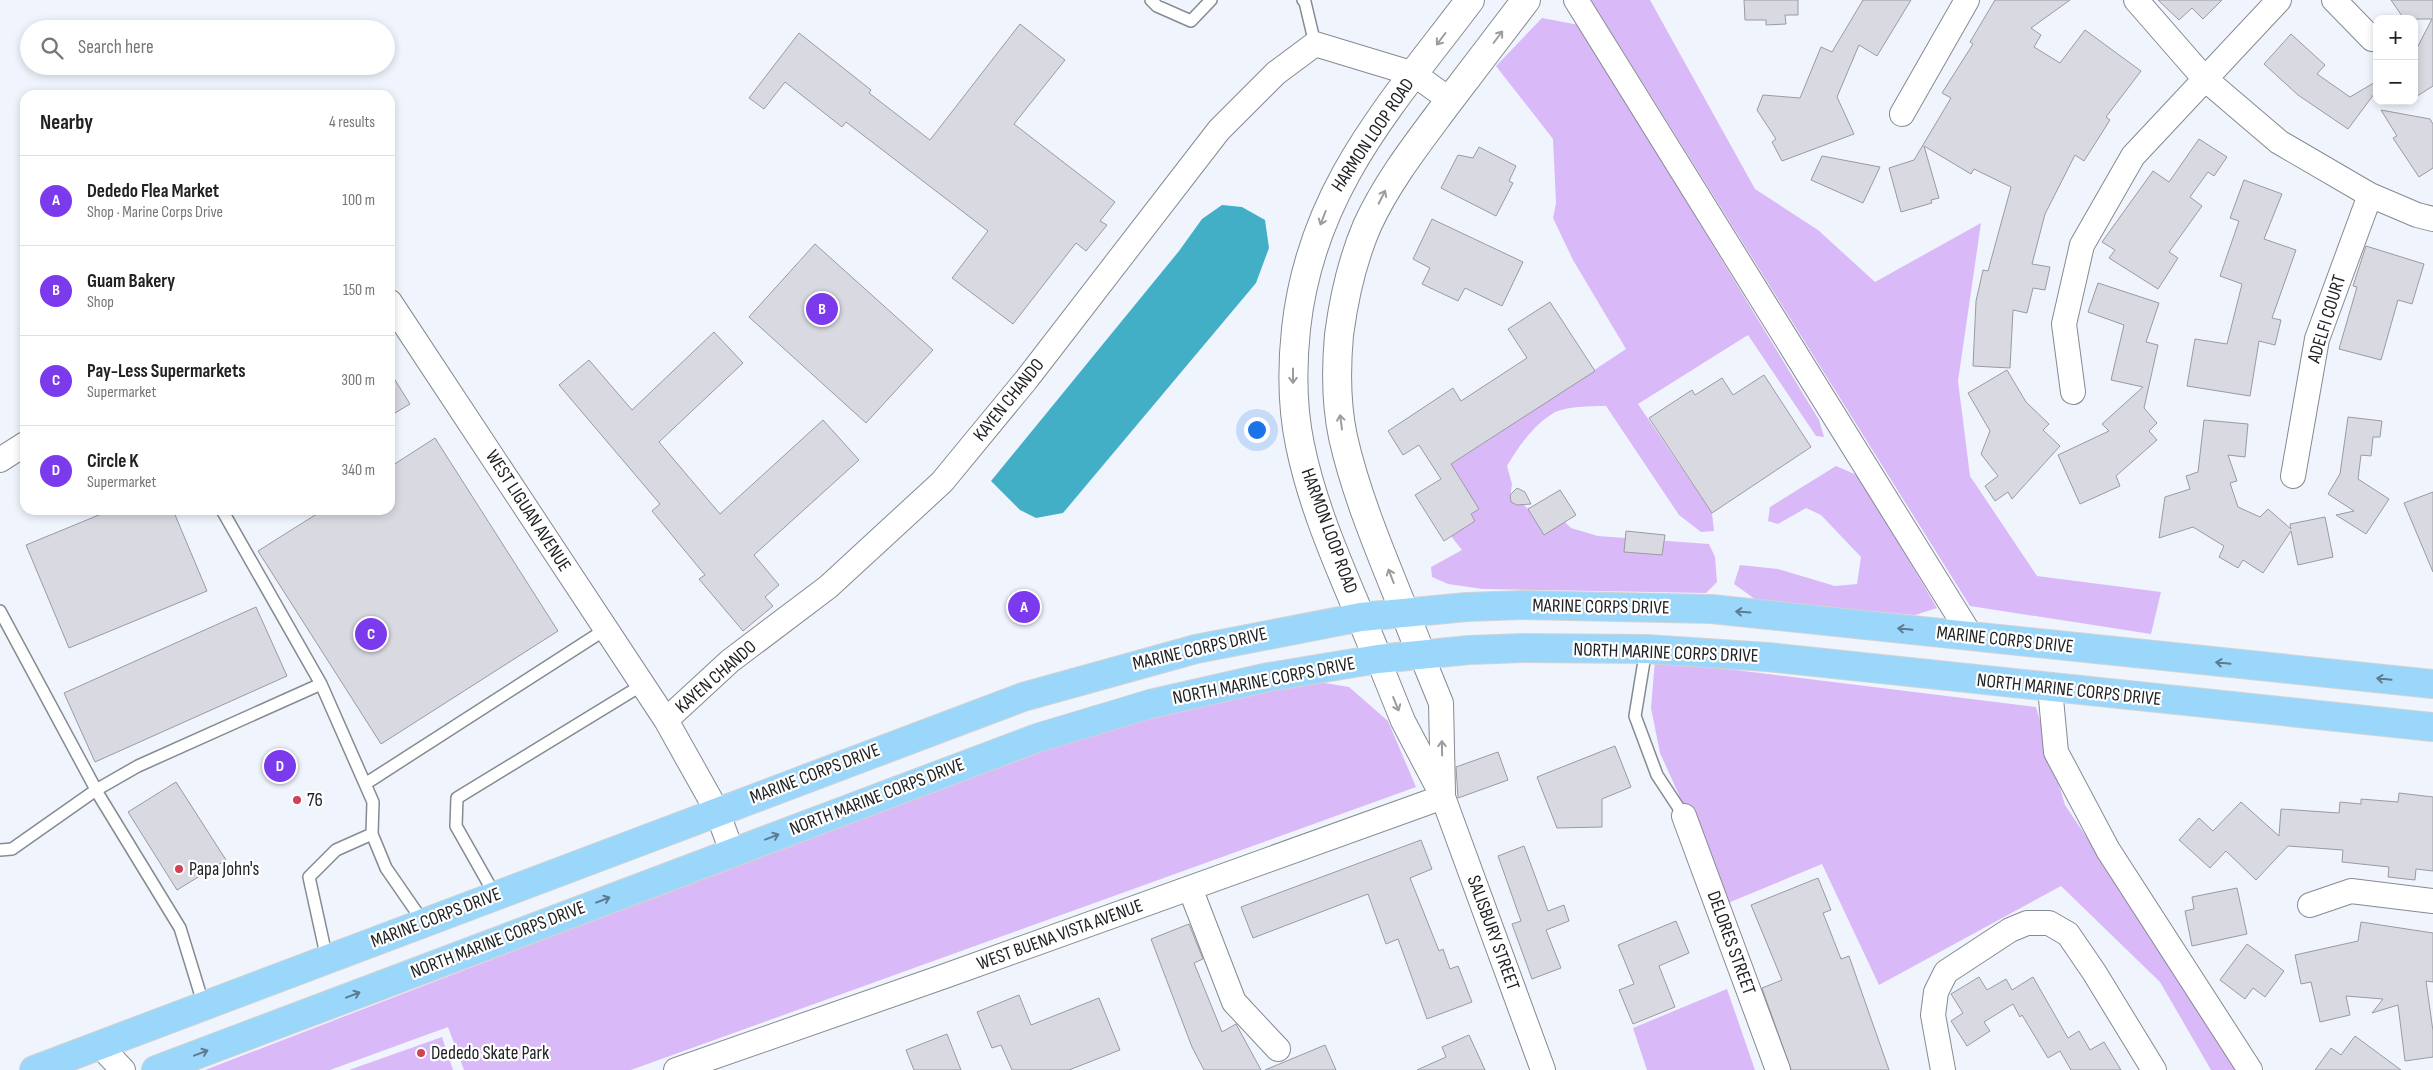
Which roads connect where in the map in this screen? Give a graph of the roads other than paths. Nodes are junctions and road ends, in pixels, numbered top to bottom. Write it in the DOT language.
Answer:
graph roads {
  1 [pos="1151,0"];
  2 [pos="1210,0"];
  3 [pos="1470,0"];
  4 [pos="1526,0"];
  5 [pos="1576,0"];
  6 [pos="1967,0"];
  7 [pos="2136,0"];
  8 [pos="2279,0"];
  9 [pos="2334,0"];
  10 [pos="1305,1"];
  11 [pos="2372,40"];
  12 [pos="1315,44"];
  13 [pos="1414,74"];
  14 [pos="2204,78"];
  15 [pos="1450,100"];
  16 [pos="1902,114"];
  17 [pos="2370,195"];
  18 [pos="2433,219"];
  19 [pos="395,310"];
  20 [pos="2073,392"];
  21 [pos="20,447"];
  22 [pos="0,460"];
  23 [pos="2293,476"];
  24 [pos="225,515"];
  25 [pos="0,611"];
  26 [pos="1405,612"];
  27 [pos="1361,617"];
  28 [pos="606,630"];
  29 [pos="1971,636"];
  30 [pos="1646,649"];
  31 [pos="1422,654"];
  32 [pos="1378,659"];
  33 [pos="322,684"];
  34 [pos="642,684"];
  35 [pos="2433,684"];
  36 [pos="2050,688"];
  37 [pos="666,720"];
  38 [pos="2433,727"];
  39 [pos="365,784"];
  40 [pos="96,790"];
  41 [pos="1443,796"];
  42 [pos="717,812"];
  43 [pos="1684,816"];
  44 [pos="372,834"];
  45 [pos="0,850"];
  46 [pos="732,852"];
  47 [pos="1190,888"];
  48 [pos="495,896"];
  49 [pos="2433,901"];
  50 [pos="2310,905"];
  51 [pos="424,922"];
  52 [pos="327,959"];
  53 [pos="204,1006"];
  54 [pos="1278,1048"];
  55 [pos="100,1058"];
  56 [pos="34,1070"];
  57 [pos="123,1070"];
  58 [pos="156,1070"];
  59 [pos="676,1070"];
  60 [pos="1543,1070"];
  61 [pos="1778,1070"];
  62 [pos="1943,1070"];
  63 [pos="2154,1070"];
  64 [pos="2250,1070"];
  1 -- 2 [label="lane"];
  3 -- 13 [label="main road, HARMON LOOP ROAD, one-way"];
  15 -- 4 [label="main road, one-way"];
  5 -- 29 [label="street"];
  6 -- 16 [label="street"];
  7 -- 14 [label="street"];
  8 -- 14 [label="street"];
  9 -- 11 [label="street"];
  10 -- 12 [label="lane"];
  12 -- 13 [label="street"];
  12 -- 37 [label="street, KAYEN CHANDO"];
  13 -- 15 [label="street"];
  13 -- 27 [label="main road, HARMON LOOP ROAD, one-way"];
  14 -- 17 [label="street"];
  14 -- 20 [label="street"];
  26 -- 15 [label="main road, one-way"];
  17 -- 18 [label="street"];
  17 -- 23 [label="street, ADELFI COURT"];
  19 -- 28 [label="street, WEST LIGUAN AVENUE"];
  21 -- 22 [label="street"];
  24 -- 33 [label="lane"];
  25 -- 40 [label="lane"];
  26 -- 27 [label="main road, MARINE CORPS DRIVE"];
  29 -- 26 [label="main road, MARINE CORPS DRIVE, one-way"];
  26 -- 31 [label="main road"];
  27 -- 32 [label="main road, HARMON LOOP ROAD"];
  27 -- 42 [label="main road, MARINE CORPS DRIVE"];
  28 -- 34 [label="street, WEST LIGUAN AVENUE"];
  28 -- 39 [label="lane"];
  35 -- 29 [label="main road, MARINE CORPS DRIVE, one-way"];
  30 -- 31 [label="main road, NORTH MARINE CORPS DRIVE"];
  30 -- 36 [label="main road, NORTH MARINE CORPS DRIVE"];
  30 -- 43 [label="lane"];
  31 -- 32 [label="main road, NORTH MARINE CORPS DRIVE"];
  41 -- 31 [label="street, SALISBURY STREET, one-way"];
  32 -- 41 [label="street, SALISBURY STREET, one-way"];
  46 -- 32 [label="main road, NORTH MARINE CORPS DRIVE, one-way"];
  33 -- 39 [label="lane"];
  33 -- 40 [label="lane"];
  34 -- 37 [label="street, WEST LIGUAN AVENUE"];
  34 -- 48 [label="lane"];
  36 -- 38 [label="main road, NORTH MARINE CORPS DRIVE"];
  36 -- 64 [label="street"];
  37 -- 42 [label="street, KAYEN CHANDO"];
  39 -- 44 [label="lane"];
  40 -- 45 [label="lane"];
  40 -- 53 [label="lane"];
  41 -- 47 [label="street, WEST BUENA VISTA AVENUE"];
  41 -- 60 [label="street, SALISBURY STREET"];
  42 -- 46 [label="street, KAYEN CHANDO"];
  42 -- 48 [label="main road, MARINE CORPS DRIVE"];
  43 -- 61 [label="street, DELORES STREET"];
  44 -- 51 [label="lane"];
  44 -- 52 [label="lane"];
  58 -- 46 [label="main road, NORTH MARINE CORPS DRIVE, one-way"];
  47 -- 54 [label="street"];
  47 -- 59 [label="street, WEST BUENA VISTA AVENUE"];
  48 -- 51 [label="main road, MARINE CORPS DRIVE"];
  49 -- 50 [label="street"];
  51 -- 52 [label="main road, MARINE CORPS DRIVE"];
  52 -- 53 [label="main road, MARINE CORPS DRIVE"];
  53 -- 55 [label="main road, MARINE CORPS DRIVE"];
  55 -- 56 [label="main road, MARINE CORPS DRIVE"];
  55 -- 57 [label="street"];
  62 -- 63 [label="street"];
}
